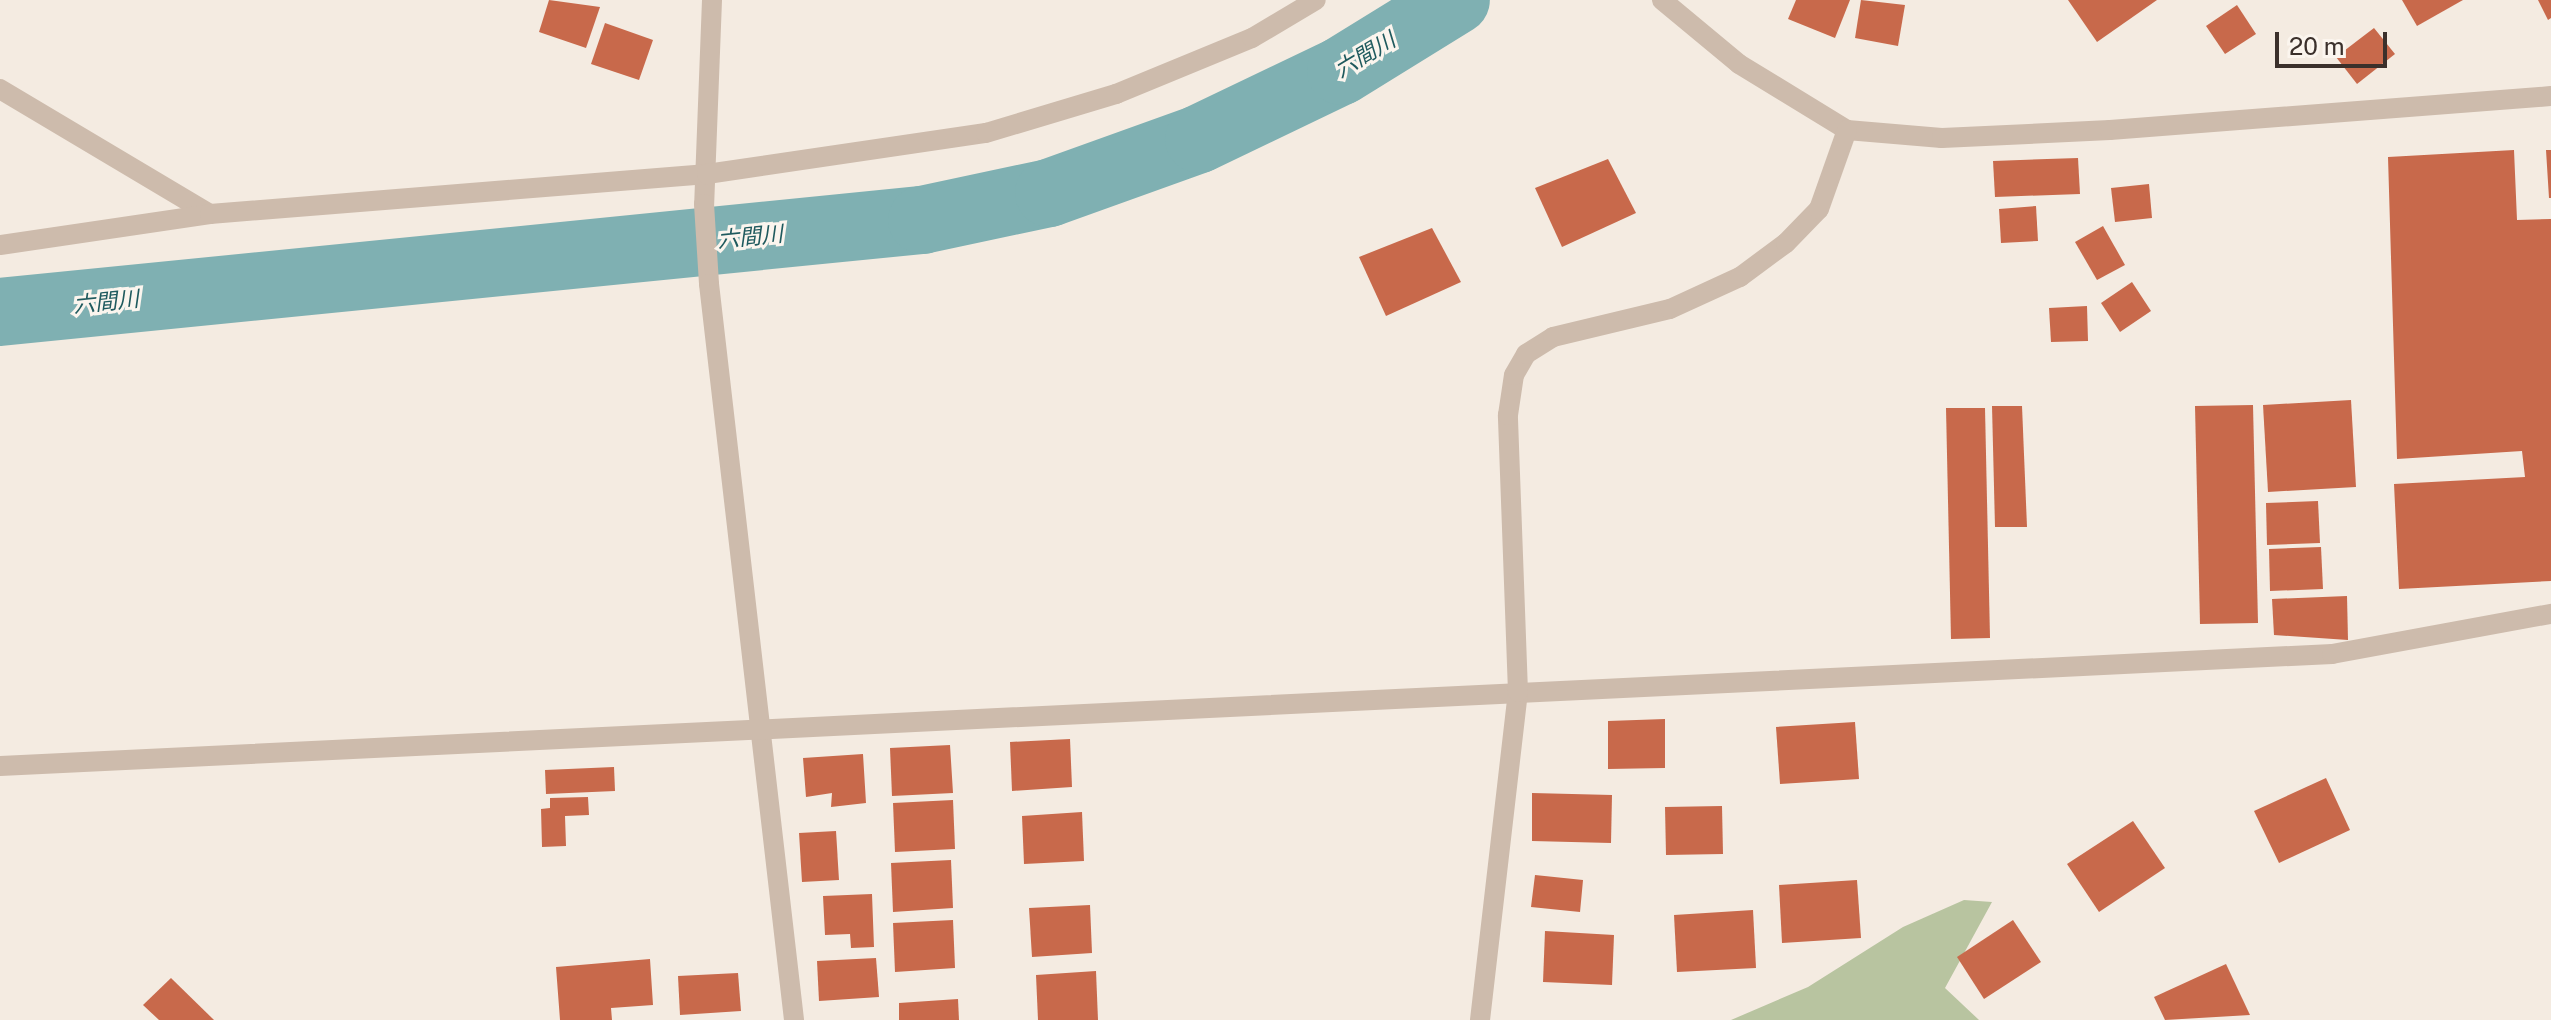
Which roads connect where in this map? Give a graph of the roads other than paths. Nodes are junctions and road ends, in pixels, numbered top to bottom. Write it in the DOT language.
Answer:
graph roads {
  1 [pos="712,0"];
  2 [pos="1316,0"];
  3 [pos="1662,0"];
  4 [pos="0,89"];
  5 [pos="2551,96"];
  6 [pos="1847,130"];
  7 [pos="707,174"];
  8 [pos="210,214"];
  9 [pos="0,245"];
  10 [pos="2551,614"];
  11 [pos="1518,692"];
  12 [pos="759,731"];
  13 [pos="0,766"];
  14 [pos="794,1020"];
  15 [pos="1480,1020"];
  1 -- 7 [label="street"];
  2 -- 7 [label="street"];
  3 -- 6 [label="street"];
  4 -- 8 [label="street"];
  5 -- 6 [label="street"];
  6 -- 11 [label="street"];
  7 -- 8 [label="street"];
  7 -- 12 [label="street"];
  8 -- 9 [label="street"];
  10 -- 11 [label="street"];
  11 -- 12 [label="street"];
  11 -- 15 [label="street"];
  12 -- 13 [label="street"];
  12 -- 14 [label="street"];
}
